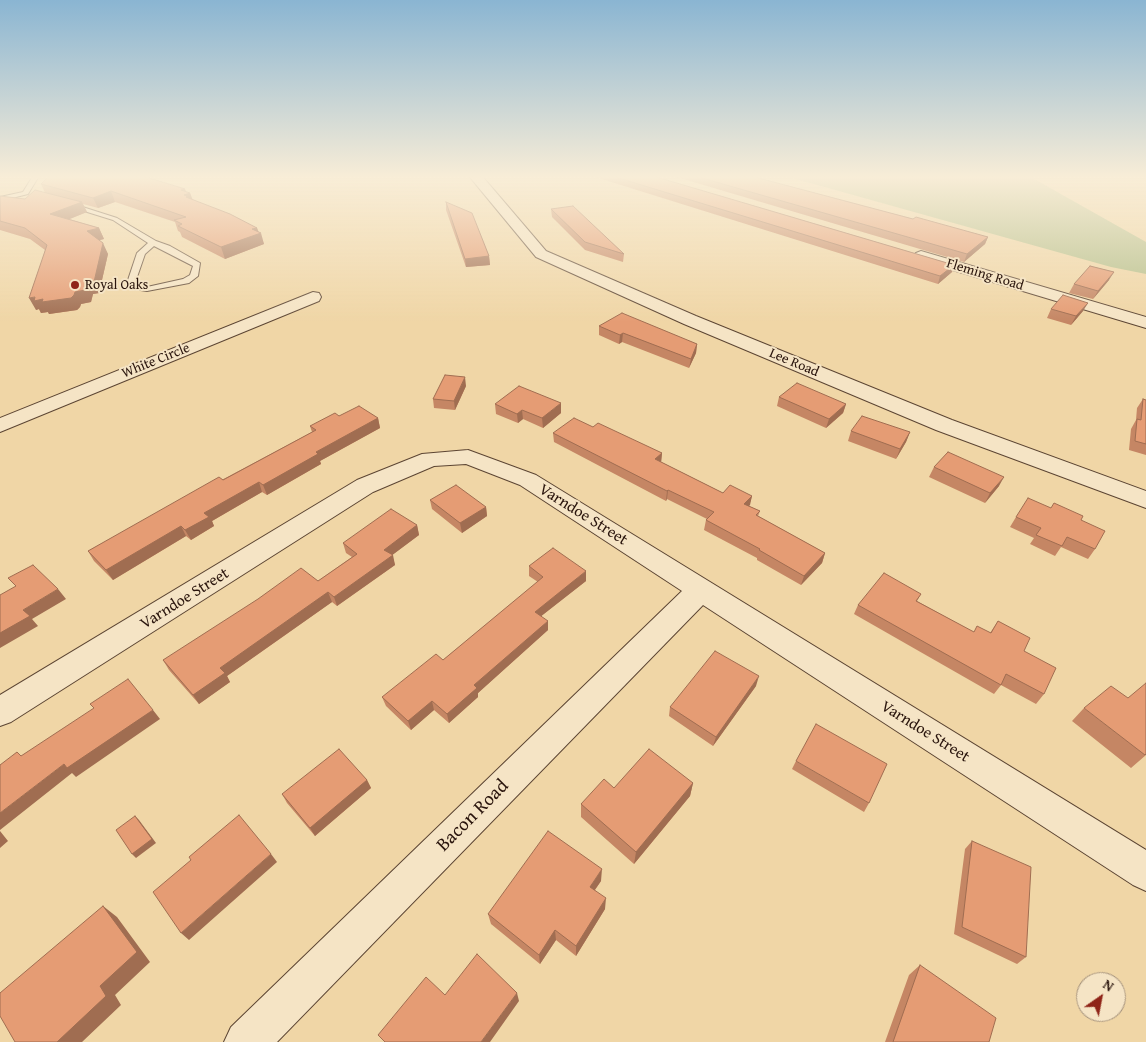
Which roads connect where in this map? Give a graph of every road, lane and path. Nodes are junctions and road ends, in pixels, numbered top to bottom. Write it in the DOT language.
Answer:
graph roads {
  1 [pos="124,225"];
  2 [pos="516,225"];
  3 [pos="153,243"];
  4 [pos="908,252"];
  5 [pos="312,297"];
  6 [pos="1146,323"];
  7 [pos="0,426"];
  8 [pos="1146,500"];
  9 [pos="701,590"];
  10 [pos="0,712"];
  11 [pos="1146,872"];
  12 [pos="246,1042"];
  1 -- 3 [label="lane"];
  2 -- 8 [label="street, Lee Road"];
  3 -- 3 [label="lane"];
  4 -- 6 [label="street, Fleming Road"];
  5 -- 7 [label="street, White Circle"];
  9 -- 10 [label="street, Varndoe Street"];
  9 -- 11 [label="street, Varndoe Street"];
  9 -- 12 [label="street, Bacon Road"];
}
